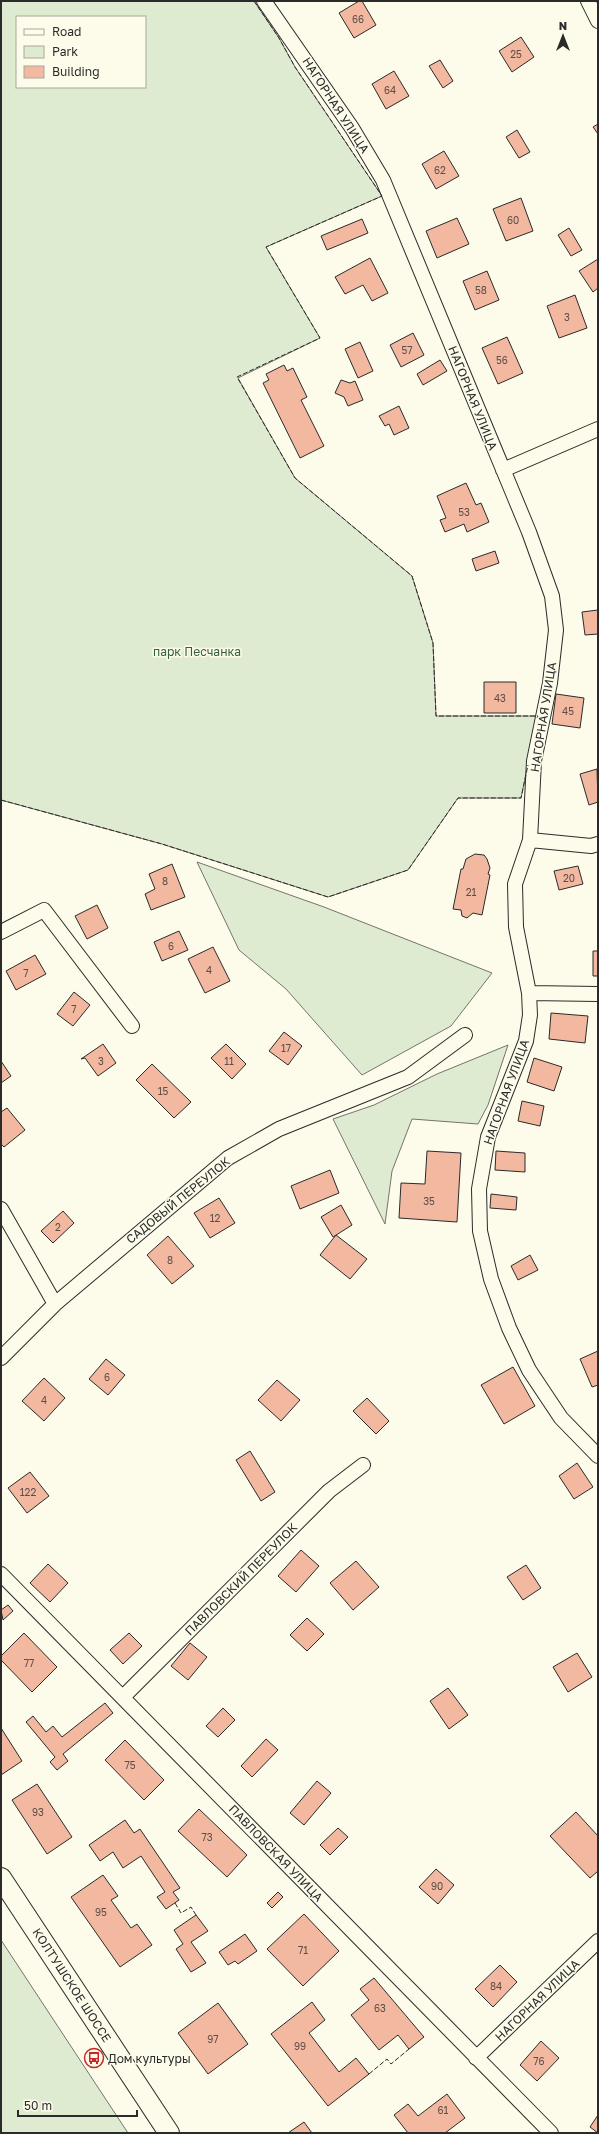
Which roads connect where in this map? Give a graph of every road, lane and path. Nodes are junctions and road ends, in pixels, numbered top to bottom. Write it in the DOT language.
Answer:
graph roads {
  1 [pos="264,1"];
  2 [pos="588,1"];
  3 [pos="598,21"];
  4 [pos="598,429"];
  5 [pos="503,470"];
  6 [pos="530,840"];
  7 [pos="598,844"];
  8 [pos="1,932"];
  9 [pos="529,993"];
  10 [pos="598,994"];
  11 [pos="132,1026"];
  12 [pos="465,1035"];
  13 [pos="1,1209"];
  14 [pos="55,1304"];
  15 [pos="1,1358"];
  16 [pos="598,1456"];
  17 [pos="363,1465"];
  18 [pos="1,1574"];
  19 [pos="123,1697"];
  20 [pos="1,1878"];
  21 [pos="598,1941"];
  22 [pos="476,2058"];
  23 [pos="169,2133"];
  24 [pos="551,2133"];
  1 -- 5 [label="street, НАГОРНАЯ УЛИЦА"];
  2 -- 3 [label="street"];
  4 -- 5 [label="street"];
  5 -- 6 [label="street, НАГОРНАЯ УЛИЦА"];
  6 -- 7 [label="street"];
  6 -- 9 [label="street, НАГОРНАЯ УЛИЦА"];
  8 -- 11 [label="street"];
  9 -- 10 [label="street"];
  9 -- 16 [label="street, НАГОРНАЯ УЛИЦА"];
  12 -- 14 [label="street, САДОВЫЙ ПЕРЕУЛОК"];
  13 -- 14 [label="street"];
  14 -- 15 [label="street, САДОВЫЙ ПЕРЕУЛОК"];
  17 -- 19 [label="street, ПАВЛОВСКИЙ ПЕРЕУЛОК"];
  18 -- 19 [label="street, ПАВЛОВСКАЯ УЛИЦА"];
  19 -- 22 [label="street, ПАВЛОВСКАЯ УЛИЦА"];
  20 -- 23 [label="main road, КОЛТУШСКОЕ ШОССЕ"];
  21 -- 22 [label="street, НАГОРНАЯ УЛИЦА"];
  22 -- 24 [label="street, ПАВЛОВСКАЯ УЛИЦА"];
}
